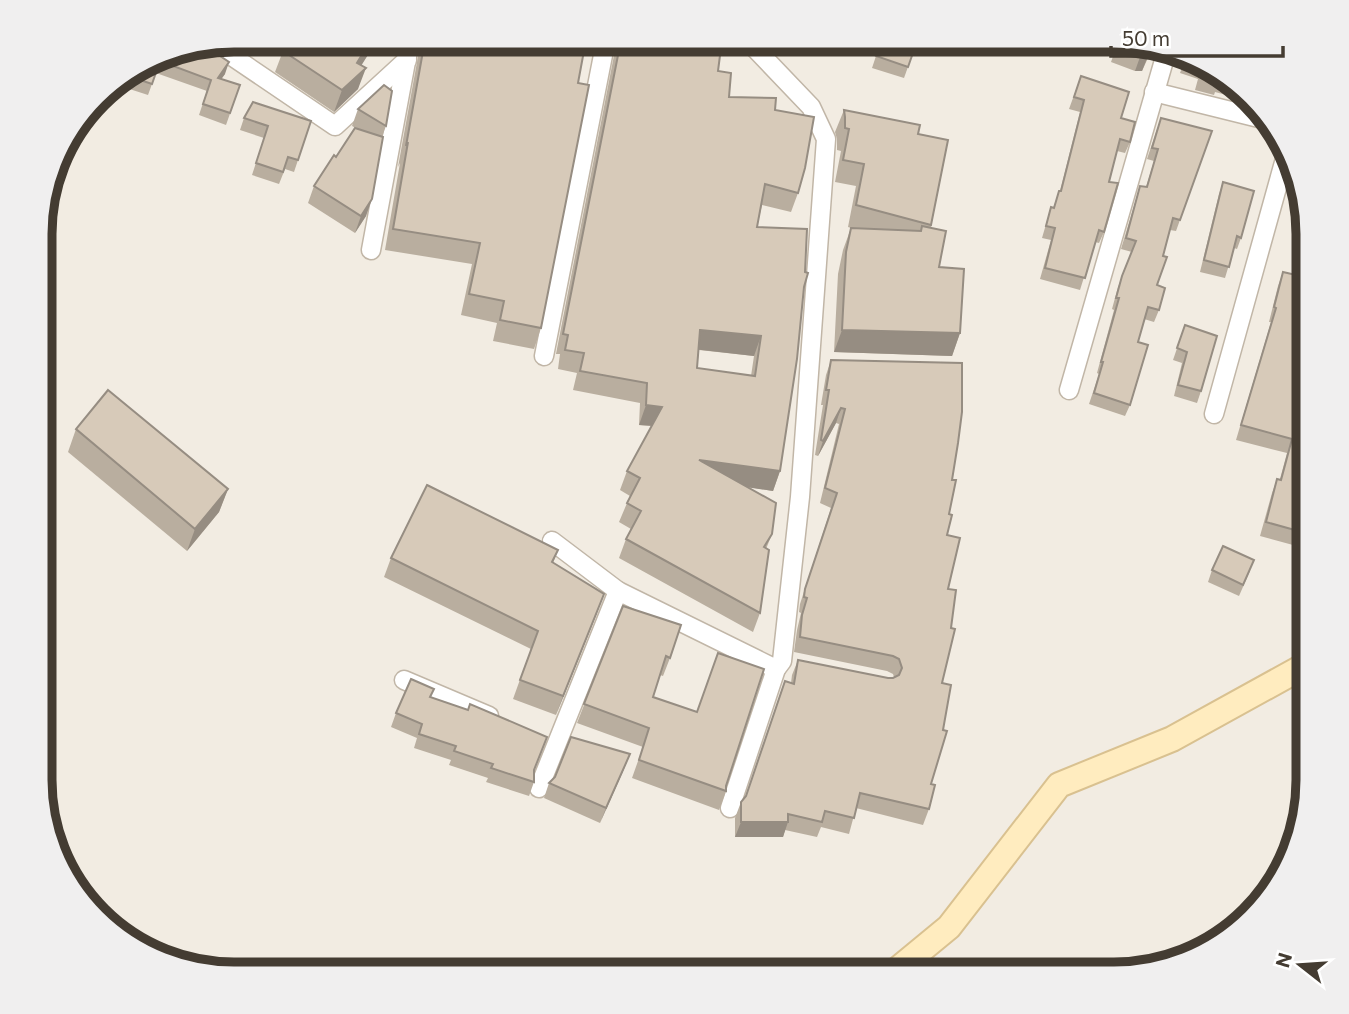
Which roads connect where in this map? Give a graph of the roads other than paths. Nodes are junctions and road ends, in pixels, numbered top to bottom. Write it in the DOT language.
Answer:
graph roads {
  1 [pos="408,52"];
  2 [pos="604,52"];
  3 [pos="227,53"];
  4 [pos="759,53"];
  5 [pos="407,60"];
  6 [pos="1164,60"];
  7 [pos="1154,92"];
  8 [pos="1252,116"];
  9 [pos="1283,166"];
  10 [pos="371,250"];
  11 [pos="544,356"];
  12 [pos="1069,390"];
  13 [pos="1214,414"];
  14 [pos="552,541"];
  15 [pos="618,591"];
  16 [pos="785,664"];
  17 [pos="1296,671"];
  18 [pos="404,680"];
  19 [pos="506,724"];
  20 [pos="539,788"];
  21 [pos="730,808"];
  22 [pos="907,962"];
  1 -- 5 [label="street"];
  2 -- 11 [label="street"];
  3 -- 5 [label="street"];
  4 -- 16 [label="street"];
  5 -- 10 [label="street"];
  6 -- 7 [label="street"];
  7 -- 8 [label="street"];
  7 -- 12 [label="street"];
  9 -- 13 [label="street"];
  14 -- 15 [label="street"];
  15 -- 16 [label="street"];
  15 -- 20 [label="street"];
  16 -- 21 [label="street"];
  17 -- 22 [label="street"];
  18 -- 19 [label="street"];
}
